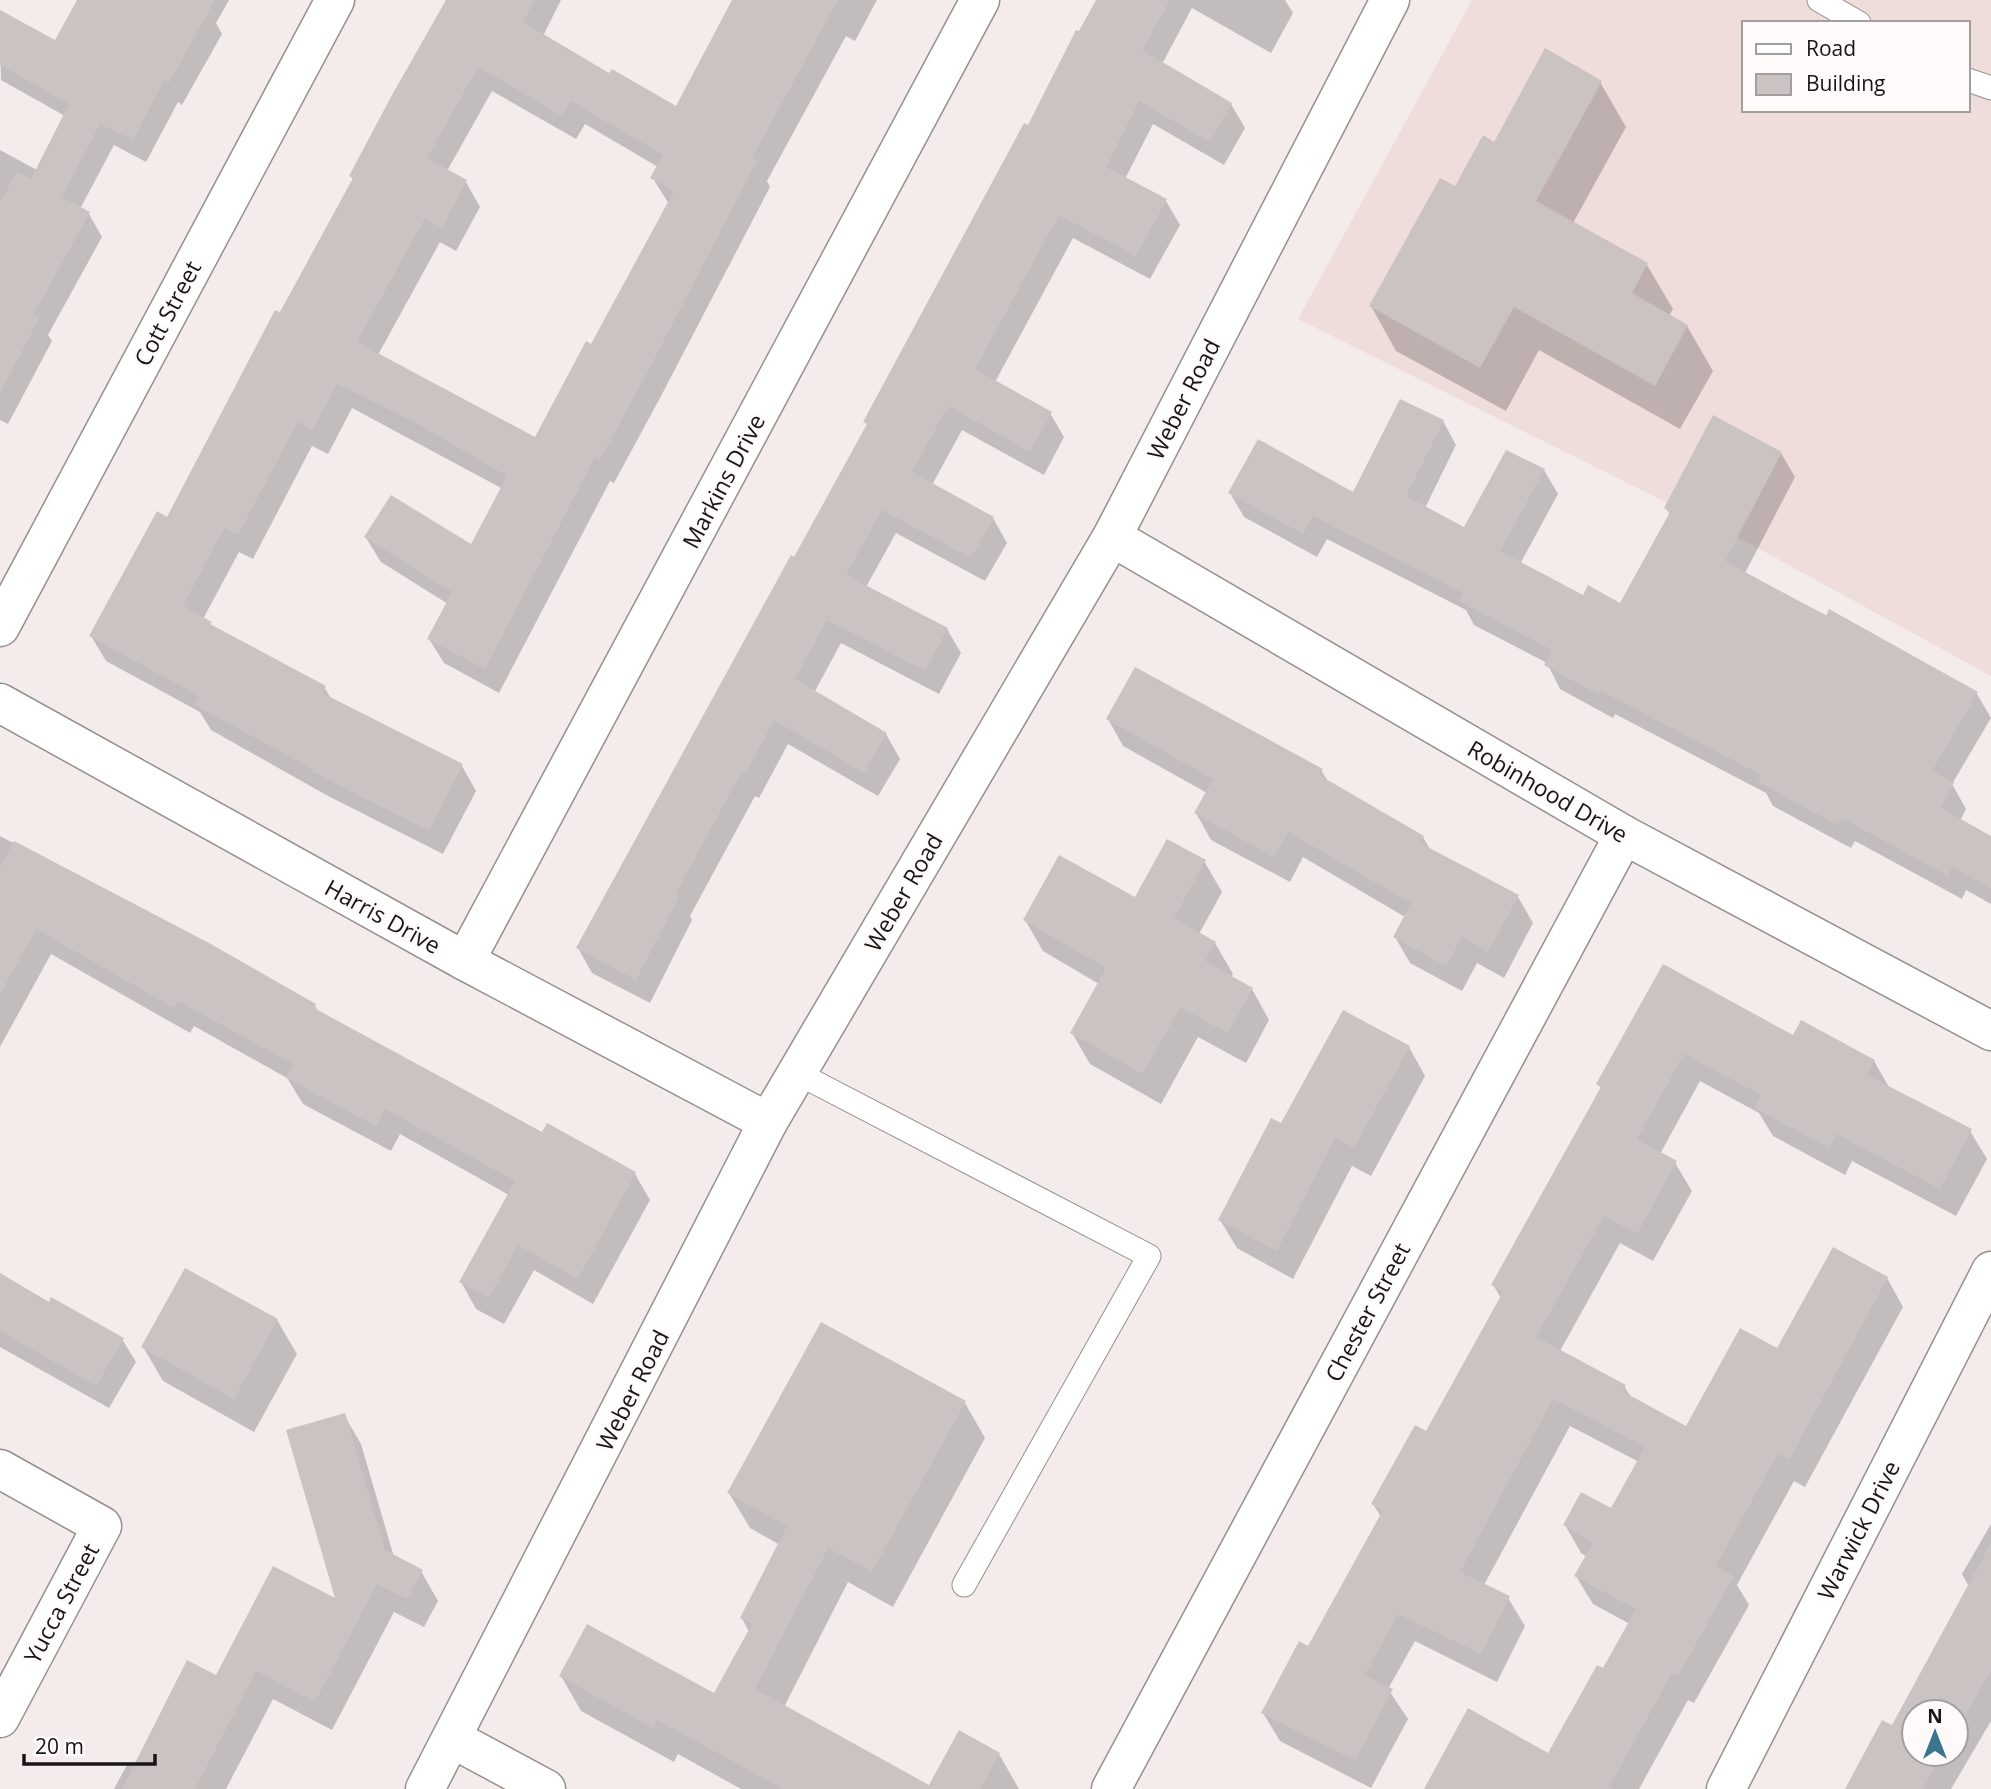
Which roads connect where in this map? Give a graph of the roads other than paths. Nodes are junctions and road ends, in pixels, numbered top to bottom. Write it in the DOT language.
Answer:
graph roads {
  1 [pos="335,0"];
  2 [pos="980,0"];
  3 [pos="1390,0"];
  4 [pos="1819,0"];
  5 [pos="1856,21"];
  6 [pos="1970,81"];
  7 [pos="1991,88"];
  8 [pos="1112,537"];
  9 [pos="0,627"];
  10 [pos="0,703"];
  11 [pos="1624,835"];
  12 [pos="465,961"];
  13 [pos="1991,1031"];
  14 [pos="797,1073"];
  15 [pos="768,1122"];
  16 [pos="1991,1271"];
  17 [pos="0,1469"];
  18 [pos="964,1585"];
  19 [pos="0,1718"];
  20 [pos="453,1739"];
  21 [pos="425,1789"];
  22 [pos="546,1789"];
  23 [pos="1111,1789"];
  24 [pos="1726,1789"];
  1 -- 9 [label="street, Cott Street"];
  2 -- 12 [label="street, Markins Drive"];
  3 -- 8 [label="street, Weber Road"];
  4 -- 5 [label="lane"];
  6 -- 7 [label="lane"];
  8 -- 11 [label="street, Robinhood Drive"];
  8 -- 14 [label="street, Weber Road"];
  10 -- 12 [label="street, Harris Drive"];
  11 -- 13 [label="street, Robinhood Drive"];
  11 -- 23 [label="street, Chester Street"];
  12 -- 15 [label="street, Harris Drive"];
  14 -- 15 [label="street, Weber Road"];
  14 -- 18 [label="lane"];
  15 -- 20 [label="street, Weber Road"];
  16 -- 24 [label="street, Warwick Drive"];
  17 -- 19 [label="street, Yucca Street"];
  20 -- 21 [label="street, Weber Road"];
  20 -- 22 [label="street"];
}
